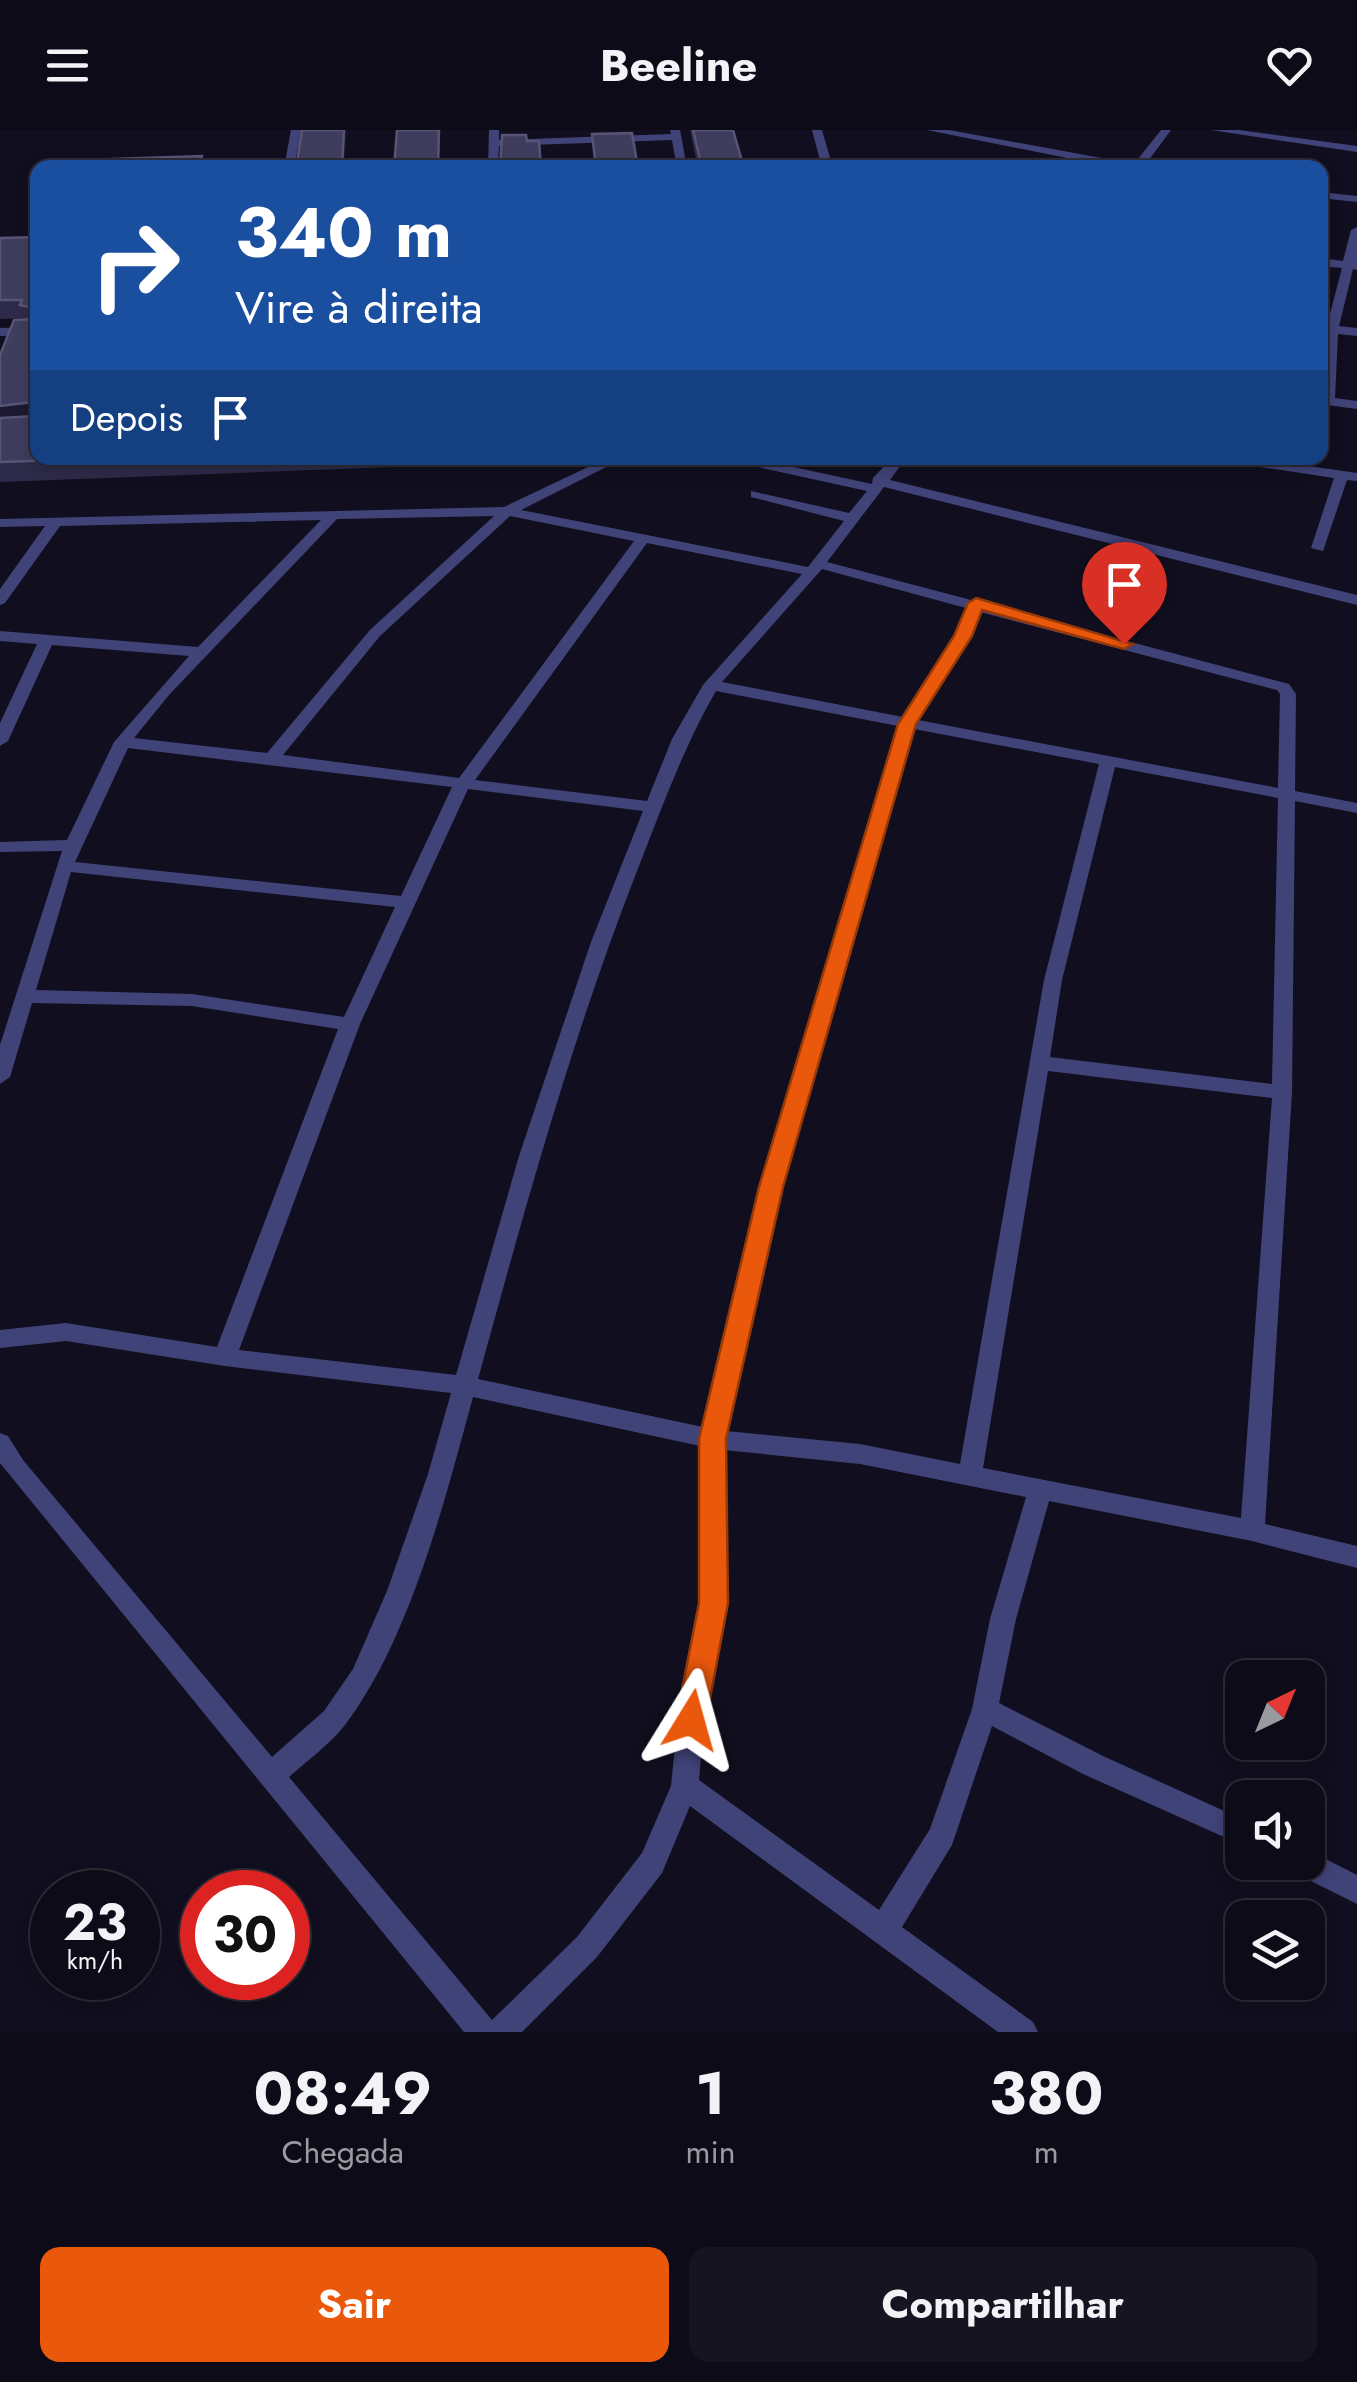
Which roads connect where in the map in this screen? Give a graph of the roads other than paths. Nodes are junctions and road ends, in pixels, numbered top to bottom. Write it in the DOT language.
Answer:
graph roads {
  1 [pos="296,130"];
  2 [pos="817,130"];
  3 [pos="932,130"];
  4 [pos="1166,130"];
  5 [pos="1216,130"];
  6 [pos="676,134"];
  7 [pos="494,136"];
  8 [pos="1357,149"];
  9 [pos="290,160"];
  10 [pos="681,160"];
  11 [pos="826,160"];
  12 [pos="1094,160"];
  13 [pos="1143,160"];
  14 [pos="1328,196"];
  15 [pos="1357,199"];
  16 [pos="1357,230"];
  17 [pos="1328,263"];
  18 [pos="1353,266"];
  19 [pos="1328,323"];
  20 [pos="1328,328"];
  21 [pos="30,332"];
  22 [pos="1357,332"];
  23 [pos="4,336"];
  24 [pos="1328,400"];
  25 [pos="1357,404"];
  26 [pos="602,465"];
  27 [pos="771,465"];
  28 [pos="893,465"];
  29 [pos="1275,465"];
  30 [pos="1349,476"];
  31 [pos="875,485"];
  32 [pos="756,494"];
  33 [pos="507,511"];
  34 [pos="334,514"];
  35 [pos="851,518"];
  36 [pos="56,520"];
  37 [pos="0,523"];
  38 [pos="644,538"];
  39 [pos="1318,548"];
  40 [pos="815,568"];
  41 [pos="0,600"];
  42 [pos="1357,600"];
  43 [pos="976,603"];
  44 [pos="0,636"];
  45 [pos="46,640"];
  46 [pos="204,652"];
  47 [pos="711,686"];
  48 [pos="907,724"];
  49 [pos="0,741"];
  50 [pos="122,742"];
  51 [pos="273,757"];
  52 [pos="1108,762"];
  53 [pos="462,786"];
  54 [pos="1288,797"];
  55 [pos="650,807"];
  56 [pos="1357,808"];
  57 [pos="72,845"];
  58 [pos="0,847"];
  59 [pos="64,866"];
  60 [pos="408,903"];
  61 [pos="26,996"];
  62 [pos="350,1024"];
  63 [pos="1039,1063"];
  64 [pos="0,1077"];
  65 [pos="1282,1092"];
  66 [pos="0,1339"];
  67 [pos="225,1357"];
  68 [pos="462,1385"];
  69 [pos="712,1439"];
  70 [pos="0,1442"];
  71 [pos="970,1477"];
  72 [pos="1040,1489"];
  73 [pos="1252,1531"];
  74 [pos="1357,1558"];
  75 [pos="984,1709"];
  76 [pos="271,1776"];
  77 [pos="685,1786"];
  78 [pos="1225,1824"];
  79 [pos="1325,1873"];
  80 [pos="1357,1890"];
  81 [pos="884,1929"];
  82 [pos="482,2032"];
  83 [pos="501,2032"];
  84 [pos="1023,2032"];
  1 -- 9 [label="street"];
  2 -- 11 [label="street"];
  3 -- 12 [label="street"];
  4 -- 13 [label="street"];
  5 -- 8 [label="street"];
  6 -- 7 [label="street"];
  6 -- 10 [label="street"];
  14 -- 15 [label="street"];
  16 -- 18 [label="street"];
  17 -- 18 [label="street"];
  18 -- 19 [label="street"];
  20 -- 22 [label="street"];
  21 -- 23 [label="street"];
  24 -- 25 [label="street"];
  26 -- 33 [label="street"];
  27 -- 31 [label="street"];
  28 -- 31 [label="street"];
  29 -- 30 [label="street"];
  30 -- 39 [label="street"];
  31 -- 35 [label="street"];
  31 -- 42 [label="street"];
  32 -- 35 [label="street"];
  33 -- 34 [label="street"];
  33 -- 38 [label="street"];
  33 -- 51 [label="street"];
  34 -- 36 [label="street"];
  34 -- 46 [label="street"];
  35 -- 40 [label="street"];
  36 -- 37 [label="street"];
  36 -- 41 [label="street"];
  38 -- 40 [label="street"];
  38 -- 53 [label="street"];
  40 -- 43 [label="street"];
  40 -- 47 [label="street"];
  43 -- 48 [label="street"];
  43 -- 54 [label="street"];
  44 -- 45 [label="street"];
  45 -- 46 [label="street"];
  45 -- 49 [label="street"];
  46 -- 50 [label="street"];
  47 -- 48 [label="street"];
  47 -- 55 [label="street"];
  48 -- 52 [label="street"];
  48 -- 69 [label="street"];
  50 -- 51 [label="street"];
  50 -- 57 [label="street"];
  51 -- 53 [label="street"];
  52 -- 54 [label="street"];
  52 -- 63 [label="street"];
  53 -- 55 [label="street"];
  53 -- 60 [label="street"];
  54 -- 56 [label="street"];
  54 -- 65 [label="street"];
  55 -- 68 [label="street"];
  57 -- 58 [label="street"];
  57 -- 59 [label="street"];
  59 -- 60 [label="street"];
  59 -- 61 [label="street"];
  60 -- 62 [label="street"];
  61 -- 62 [label="street"];
  61 -- 64 [label="street"];
  62 -- 67 [label="street"];
  63 -- 65 [label="street"];
  63 -- 71 [label="street"];
  65 -- 73 [label="street"];
  66 -- 67 [label="street"];
  67 -- 68 [label="street"];
  68 -- 69 [label="street"];
  68 -- 76 [label="street"];
  69 -- 71 [label="street"];
  69 -- 77 [label="street"];
  70 -- 76 [label="street"];
  71 -- 72 [label="street"];
  72 -- 73 [label="street"];
  72 -- 75 [label="street"];
  73 -- 74 [label="street"];
  75 -- 78 [label="street"];
  75 -- 81 [label="street"];
  76 -- 82 [label="street"];
  77 -- 81 [label="street"];
  77 -- 83 [label="street"];
  79 -- 80 [label="street"];
  81 -- 84 [label="street"];
}
